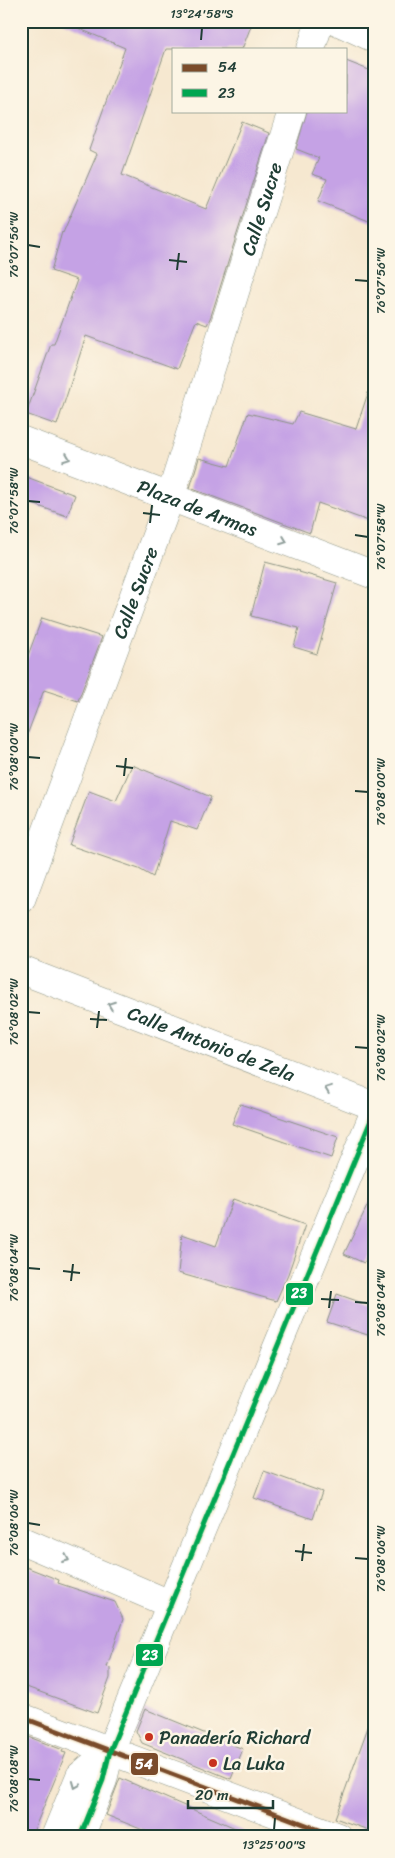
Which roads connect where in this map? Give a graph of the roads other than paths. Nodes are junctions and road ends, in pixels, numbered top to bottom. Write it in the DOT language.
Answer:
graph roads {
  1 [pos="320,21"];
  2 [pos="337,21"];
  3 [pos="374,38"];
  4 [pos="312,48"];
  5 [pos="292,112"];
  6 [pos="21,440"];
  7 [pos="170,498"];
  8 [pos="374,575"];
  9 [pos="29,855"];
  10 [pos="21,900"];
  11 [pos="21,970"];
  12 [pos="374,1106"];
  13 [pos="374,1113"];
  14 [pos="21,1540"];
  15 [pos="170,1604"];
  16 [pos="21,1718"];
  17 [pos="110,1751"];
  18 [pos="55,1837"];
  19 [pos="80,1837"];
  20 [pos="338,1837"];
  1 -- 4 [label="main road"];
  2 -- 3 [label="main road"];
  5 -- 7 [label="main road, Calle Sucre"];
  6 -- 7 [label="main road, Plaza de Armas, one-way"];
  7 -- 8 [label="main road, Plaza de Armas, one-way"];
  7 -- 9 [label="main road, Calle Sucre"];
  9 -- 10 [label="main road, Calle Sucre"];
  12 -- 11 [label="main road, Calle Antonio de Zela, one-way"];
  13 -- 15 [label="main road"];
  14 -- 15 [label="main road, one-way"];
  15 -- 17 [label="main road"];
  16 -- 17 [label="main road"];
  17 -- 18 [label="main road, one-way"];
  17 -- 19 [label="main road"];
  17 -- 20 [label="main road"];
}
